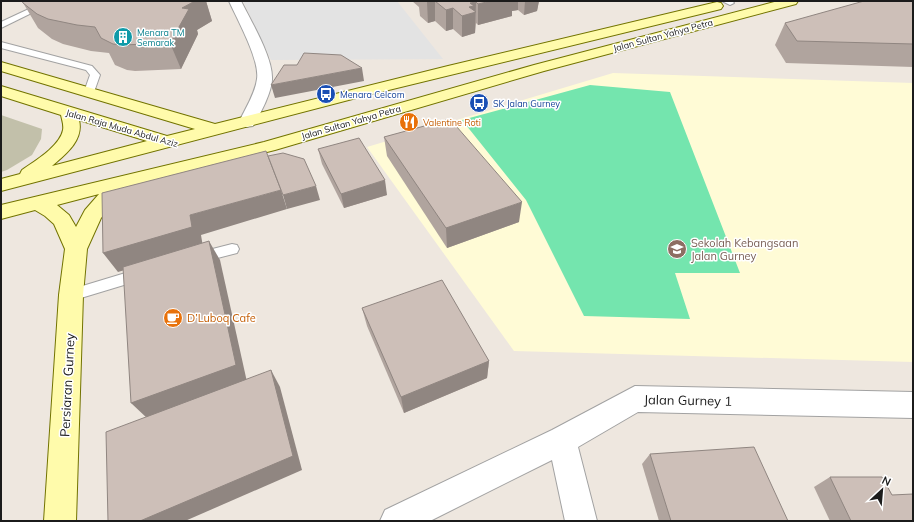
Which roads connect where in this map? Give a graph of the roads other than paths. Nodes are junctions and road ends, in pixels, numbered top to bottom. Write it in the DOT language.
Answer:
graph roads {
  1 [pos="52,1"];
  2 [pos="235,1"];
  3 [pos="792,1"];
  4 [pos="731,2"];
  5 [pos="1,25"];
  6 [pos="1,45"];
  7 [pos="1,66"];
  8 [pos="1,91"];
  9 [pos="90,92"];
  10 [pos="70,113"];
  11 [pos="246,122"];
  12 [pos="214,130"];
  13 [pos="164,142"];
  14 [pos="269,146"];
  15 [pos="132,179"];
  16 [pos="22,180"];
  17 [pos="1,185"];
  18 [pos="38,203"];
  19 [pos="1,212"];
  20 [pos="76,249"];
  21 [pos="232,249"];
  22 [pos="187,262"];
  23 [pos="157,270"];
  24 [pos="71,295"];
  25 [pos="913,405"];
  26 [pos="562,440"];
  27 [pos="60,521"];
  28 [pos="396,521"];
  29 [pos="581,521"];
  1 -- 5 [label="lane"];
  2 -- 11 [label="street"];
  3 -- 14 [label="main road, Jalan Sultan Yahya Petra"];
  4 -- 11 [label="main road, Jalan Sultan Yahya Petra"];
  6 -- 9 [label="lane"];
  7 -- 9 [label="main road"];
  8 -- 10 [label="main road, Jalan Raja Muda Abdul Aziz"];
  9 -- 12 [label="main road"];
  10 -- 13 [label="main road, Jalan Raja Muda Abdul Aziz"];
  10 -- 16 [label="main road"];
  11 -- 12 [label="main road, Jalan Sultan Yahya Petra"];
  12 -- 13 [label="main road, Jalan Sultan Yahya Petra"];
  13 -- 14 [label="main road, Jalan Raja Muda Abdul Aziz"];
  13 -- 16 [label="main road, Jalan Sultan Yahya Petra"];
  14 -- 15 [label="main road, Jalan Sultan Yahya Petra"];
  15 -- 18 [label="main road, Jalan Sultan Yahya Petra"];
  15 -- 20 [label="main road, Persiaran Gurney"];
  16 -- 17 [label="main road, Jalan Sultan Yahya Petra"];
  18 -- 19 [label="main road, Jalan Sultan Yahya Petra"];
  18 -- 20 [label="main road"];
  20 -- 24 [label="main road, Persiaran Gurney"];
  21 -- 22 [label="lane"];
  23 -- 24 [label="lane"];
  24 -- 27 [label="main road, Persiaran Gurney"];
  25 -- 26 [label="street, Jalan Gurney 1"];
  26 -- 28 [label="street, Jalan Gurney 1"];
  26 -- 29 [label="street"];
}
